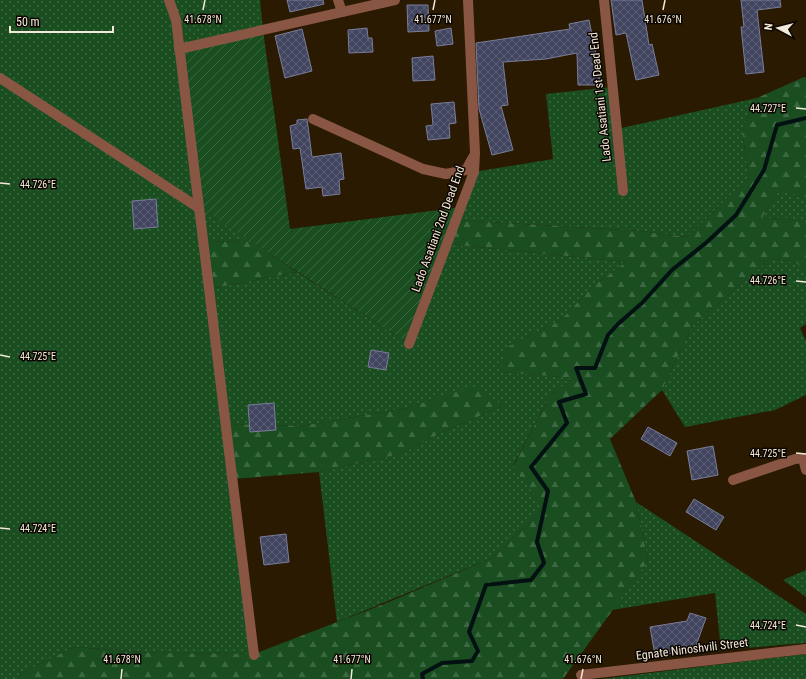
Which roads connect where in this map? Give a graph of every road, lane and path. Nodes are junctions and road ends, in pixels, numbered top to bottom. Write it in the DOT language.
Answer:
graph roads {
  1 [pos="169,0"];
  2 [pos="338,0"];
  3 [pos="394,0"];
  4 [pos="468,0"];
  5 [pos="604,0"];
  6 [pos="342,12"];
  7 [pos="180,49"];
  8 [pos="0,78"];
  9 [pos="313,119"];
  10 [pos="475,153"];
  11 [pos="623,191"];
  12 [pos="199,208"];
  13 [pos="409,344"];
  14 [pos="805,458"];
  15 [pos="806,470"];
  16 [pos="733,480"];
  17 [pos="806,649"];
  18 [pos="254,654"];
  19 [pos="581,675"];
  1 -- 7 [label="street"];
  2 -- 6 [label="street"];
  3 -- 6 [label="street"];
  4 -- 10 [label="street, Lado Asatiani 2nd Dead End"];
  5 -- 11 [label="street, Lado Asatiani 1st Dead End"];
  6 -- 7 [label="street"];
  7 -- 12 [label="street"];
  8 -- 12 [label="street"];
  9 -- 10 [label="street"];
  10 -- 13 [label="street, Lado Asatiani 2nd Dead End"];
  12 -- 18 [label="street"];
  14 -- 15 [label="street"];
  14 -- 16 [label="street"];
  17 -- 19 [label="street, Egnate Ninoshvili Street"];
}
